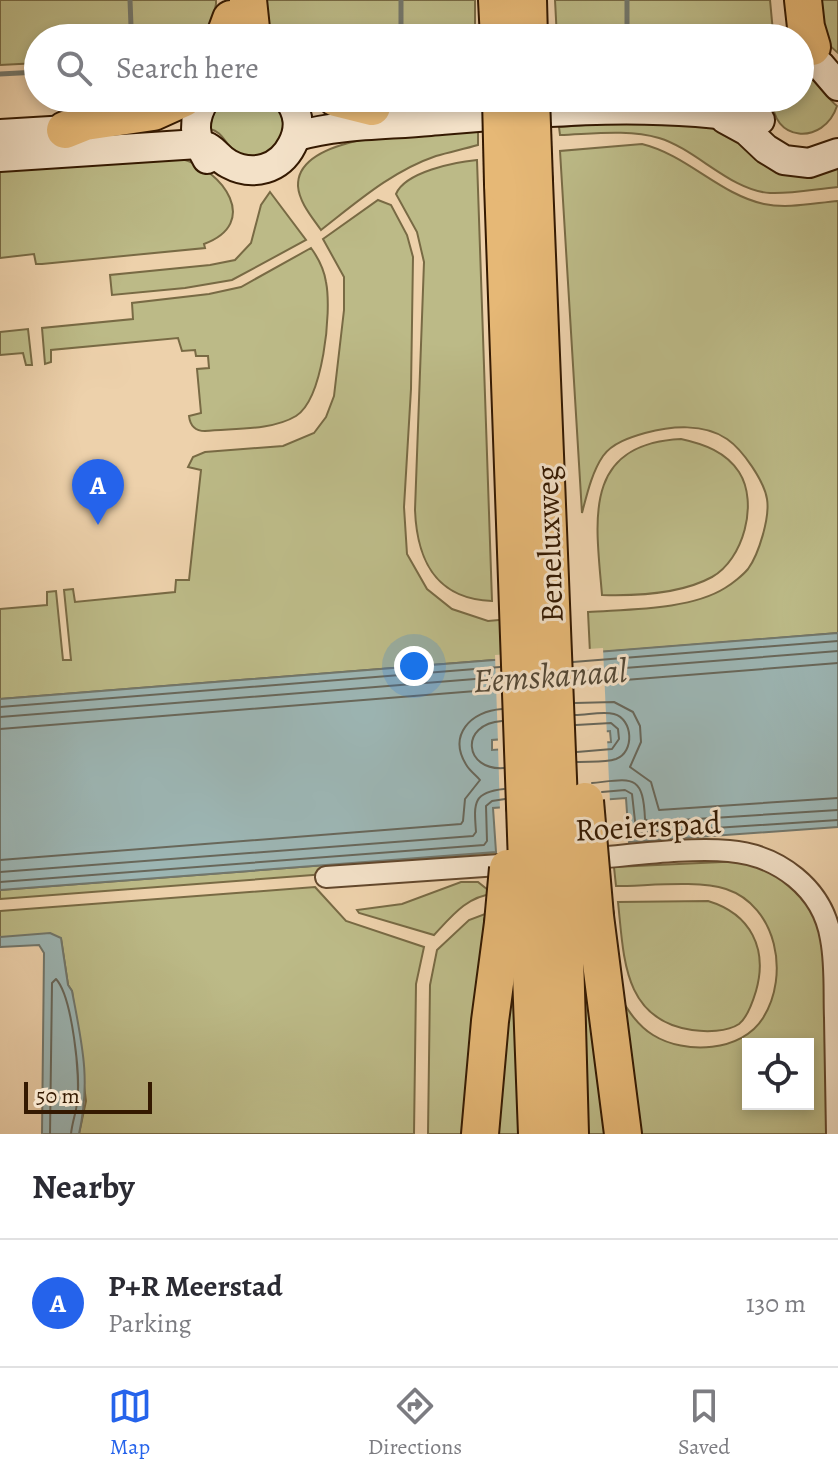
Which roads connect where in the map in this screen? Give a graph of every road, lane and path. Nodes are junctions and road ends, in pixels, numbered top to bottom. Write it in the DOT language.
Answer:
graph roads {
  1 [pos="781,0"];
  2 [pos="803,0"];
  3 [pos="503,8"];
  4 [pos="517,24"];
  5 [pos="793,24"];
  6 [pos="806,24"];
  7 [pos="814,59"];
  8 [pos="838,86"];
  9 [pos="351,112"];
  10 [pos="415,112"];
  11 [pos="504,112"];
  12 [pos="529,112"];
  13 [pos="684,112"];
  14 [pos="734,112"];
  15 [pos="761,112"];
  16 [pos="339,113"];
  17 [pos="196,114"];
  18 [pos="718,114"];
  19 [pos="296,125"];
  20 [pos="65,130"];
  21 [pos="0,134"];
  22 [pos="838,135"];
  23 [pos="838,153"];
  24 [pos="0,157"];
  25 [pos="519,182"];
  26 [pos="534,586"];
  27 [pos="326,877"];
  28 [pos="548,919"];
  29 [pos="480,1134"];
  30 [pos="537,1134"];
  31 [pos="570,1134"];
  32 [pos="623,1134"];
  33 [pos="837,1134"];
  1 -- 5 [label="highway"];
  2 -- 6 [label="highway"];
  3 -- 4 [label="highway"];
  7 -- 8 [label="main road"];
  9 -- 19 [label="main road"];
  10 -- 16 [label="main road"];
  11 -- 25 [label="highway, Beneluxweg, bridge"];
  12 -- 25 [label="highway, Beneluxweg, bridge"];
  13 -- 18 [label="main road"];
  14 -- 18 [label="main road"];
  15 -- 22 [label="main road"];
  16 -- 19 [label="main road"];
  17 -- 19 [label="main road"];
  17 -- 20 [label="highway"];
  17 -- 24 [label="main road"];
  18 -- 23 [label="main road"];
  20 -- 21 [label="main road"];
  25 -- 26 [label="highway, Beneluxweg"];
  26 -- 28 [label="highway, Beneluxweg, bridge"];
  26 -- 28 [label="highway, Beneluxweg, bridge"];
  27 -- 33 [label="street, Roeierspad"];
  28 -- 29 [label="highway"];
  28 -- 30 [label="highway"];
  28 -- 31 [label="highway"];
  28 -- 32 [label="highway"];
}
